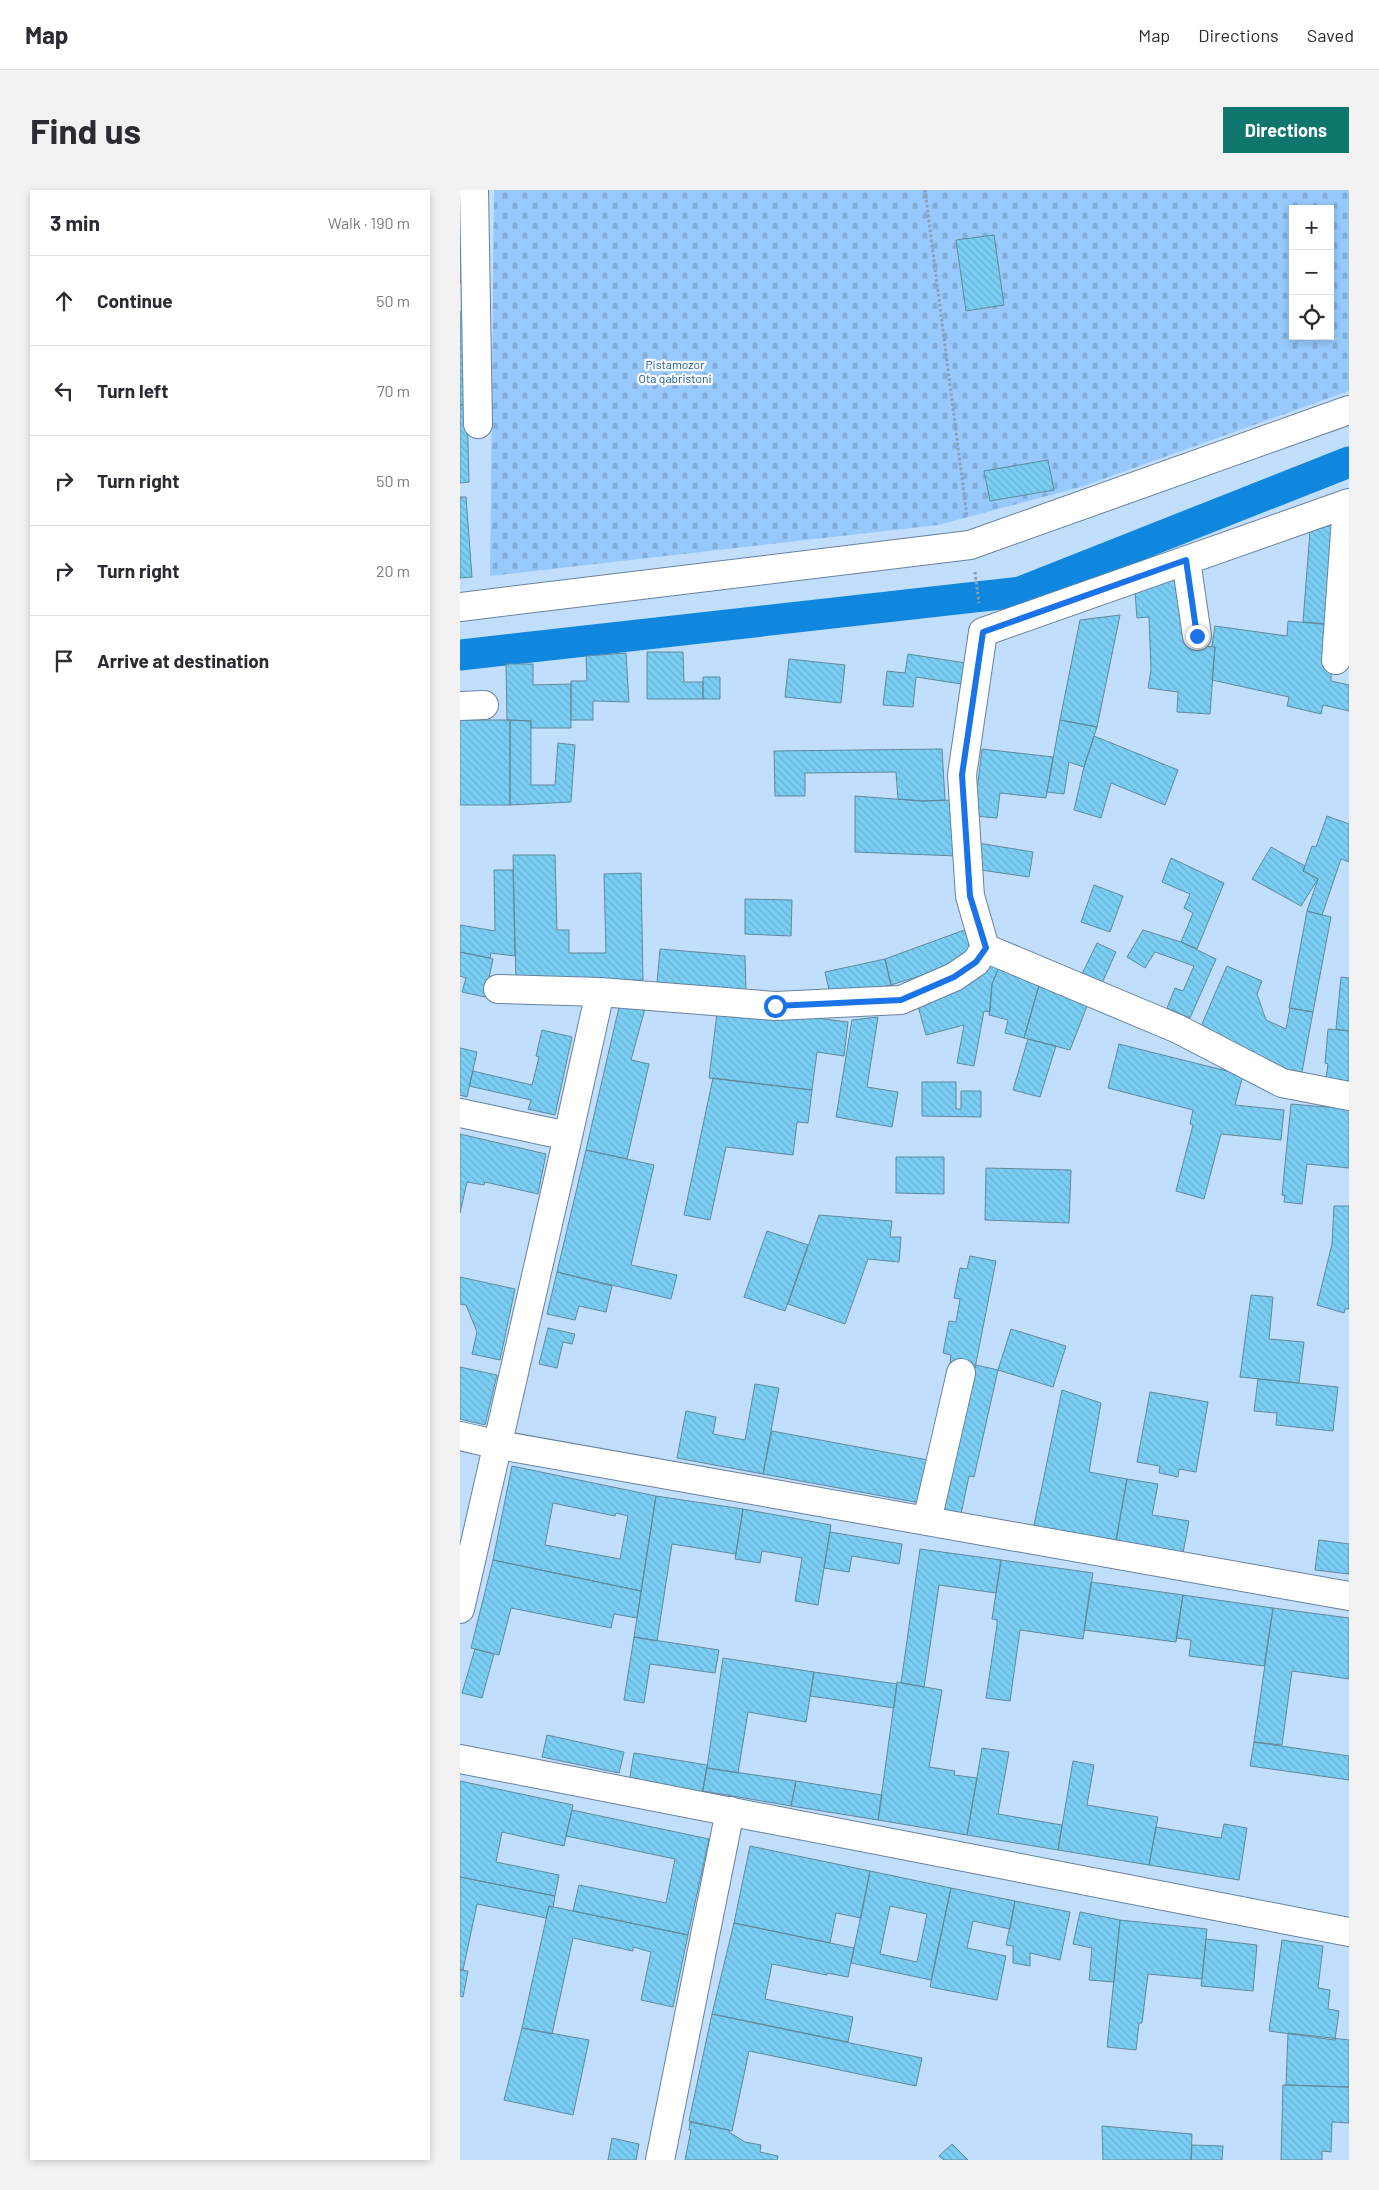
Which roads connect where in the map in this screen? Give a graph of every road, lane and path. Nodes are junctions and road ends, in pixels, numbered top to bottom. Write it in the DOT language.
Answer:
graph roads {
  1 [pos="474,190"];
  2 [pos="925,190"];
  3 [pos="1349,410"];
  4 [pos="478,424"];
  5 [pos="1348,504"];
  6 [pos="972,557"];
  7 [pos="1186,560"];
  8 [pos="980,605"];
  9 [pos="460,607"];
  10 [pos="1197,636"];
  11 [pos="1336,660"];
  12 [pos="986,948"];
  13 [pos="498,989"];
  14 [pos="600,992"];
  15 [pos="1349,1096"];
  16 [pos="460,1113"];
  17 [pos="568,1136"];
  18 [pos="961,1373"];
  19 [pos="460,1436"];
  20 [pos="499,1445"];
  21 [pos="927,1521"];
  22 [pos="1349,1596"];
  23 [pos="460,1609"];
  24 [pos="460,1758"];
  25 [pos="730,1811"];
  26 [pos="1349,1932"];
  27 [pos="660,2160"];
  1 -- 4 [label="street"];
  2 -- 6 [label="path"];
  3 -- 6 [label="street"];
  5 -- 7 [label="street"];
  5 -- 11 [label="street"];
  6 -- 8 [label="path"];
  6 -- 9 [label="street"];
  7 -- 10 [label="street"];
  7 -- 12 [label="street"];
  12 -- 14 [label="street"];
  12 -- 15 [label="street"];
  13 -- 14 [label="street"];
  14 -- 17 [label="street"];
  16 -- 17 [label="street"];
  17 -- 20 [label="street"];
  18 -- 21 [label="street"];
  19 -- 20 [label="street"];
  20 -- 21 [label="street"];
  20 -- 23 [label="street"];
  21 -- 22 [label="street"];
  24 -- 25 [label="street"];
  25 -- 26 [label="street"];
  25 -- 27 [label="street"];
}
